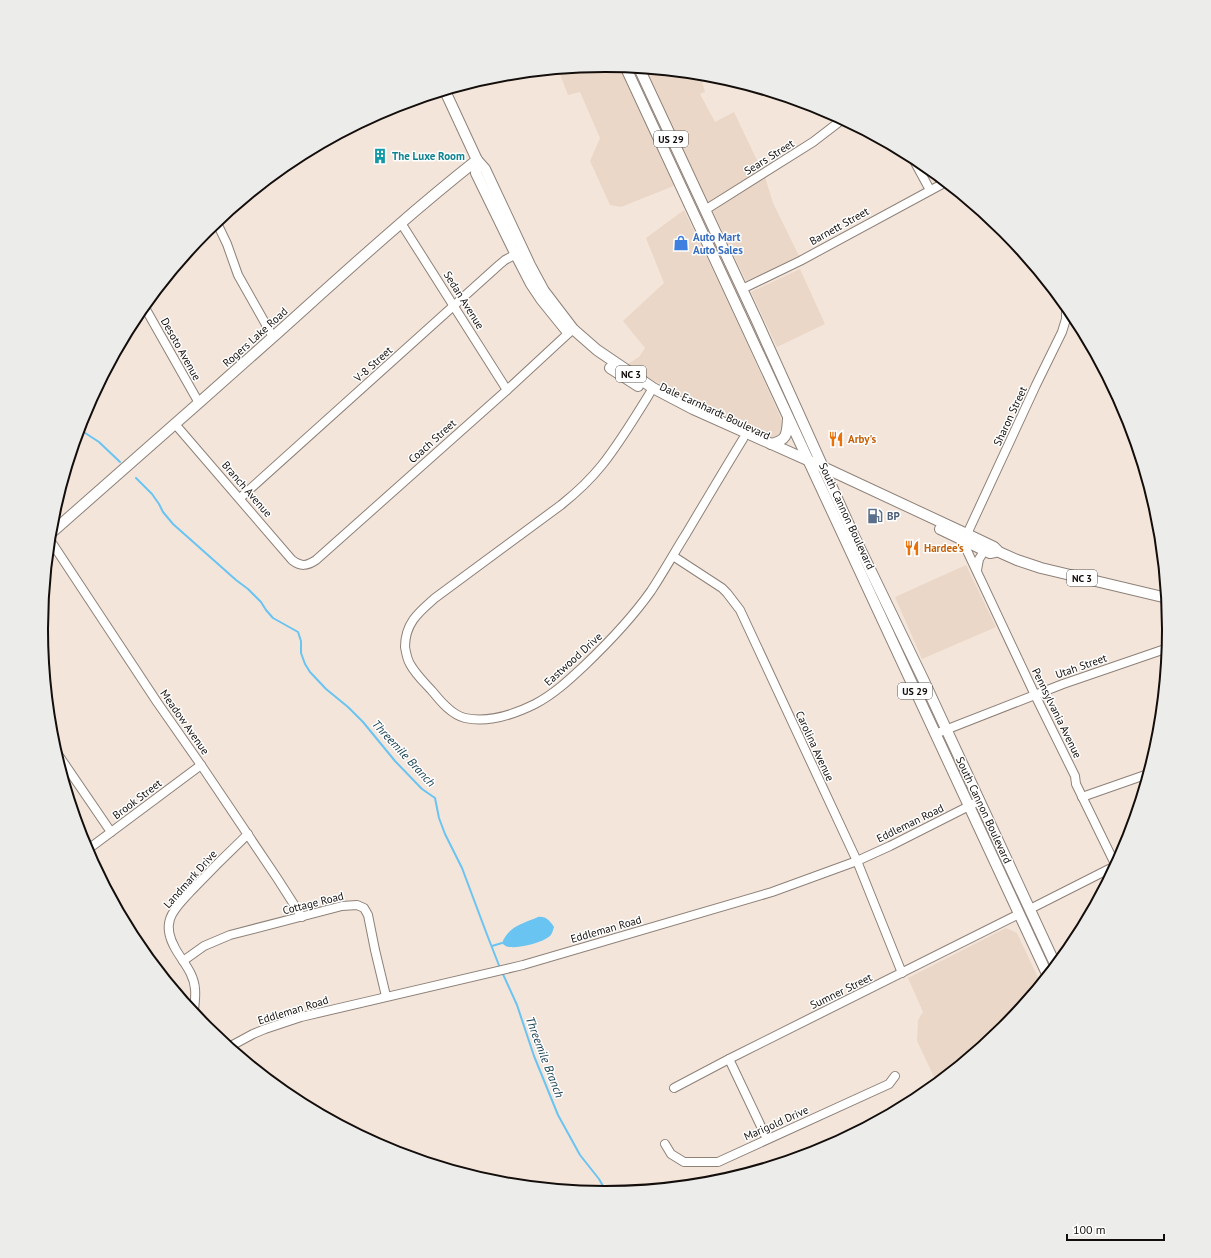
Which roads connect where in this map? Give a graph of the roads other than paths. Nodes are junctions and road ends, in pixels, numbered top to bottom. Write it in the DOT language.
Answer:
graph roads {
  1 [pos="628,73"];
  2 [pos="641,73"];
  3 [pos="447,94"];
  4 [pos="838,122"];
  5 [pos="477,160"];
  6 [pos="917,167"];
  7 [pos="941,184"];
  8 [pos="930,190"];
  9 [pos="705,210"];
  10 [pos="401,223"];
  11 [pos="219,228"];
  12 [pos="520,253"];
  13 [pos="712,255"];
  14 [pos="742,289"];
  15 [pos="454,306"];
  16 [pos="147,312"];
  17 [pos="1066,315"];
  18 [pos="570,331"];
  19 [pos="273,337"];
  20 [pos="507,390"];
  21 [pos="651,391"];
  22 [pos="199,403"];
  23 [pos="788,419"];
  24 [pos="175,424"];
  25 [pos="743,438"];
  26 [pos="771,444"];
  27 [pos="809,464"];
  28 [pos="825,471"];
  29 [pos="240,498"];
  30 [pos="58,527"];
  31 [pos="965,537"];
  32 [pos="55,547"];
  33 [pos="985,550"];
  34 [pos="999,552"];
  35 [pos="673,556"];
  36 [pos="303,566"];
  37 [pos="977,570"];
  38 [pos="1162,597"];
  39 [pos="1162,650"];
  40 [pos="1035,695"];
  41 [pos="946,730"];
  42 [pos="935,734"];
  43 [pos="65,765"];
  44 [pos="201,765"];
  45 [pos="1143,776"];
  46 [pos="1082,797"];
  47 [pos="979,801"];
  48 [pos="969,806"];
  49 [pos="111,832"];
  50 [pos="248,834"];
  51 [pos="92,846"];
  52 [pos="1113,860"];
  53 [pos="857,861"];
  54 [pos="1109,870"];
  55 [pos="1030,909"];
  56 [pos="1019,914"];
  57 [pos="302,917"];
  58 [pos="1053,960"];
  59 [pos="183,961"];
  60 [pos="1046,971"];
  61 [pos="902,973"];
  62 [pos="386,996"];
  63 [pos="194,1006"];
  64 [pos="234,1044"];
  65 [pos="729,1059"];
  66 [pos="895,1076"];
  67 [pos="674,1088"];
  68 [pos="767,1139"];
  69 [pos="665,1144"];
  1 -- 13 [label="main road, South Cannon Boulevard / US 29"];
  2 -- 9 [label="main road, South Cannon Boulevard / US 29"];
  3 -- 5 [label="main road, Dale Earnhardt Boulevard / NC 3"];
  4 -- 9 [label="street, Sears Street"];
  5 -- 10 [label="main road, Rogers Lake Road"];
  5 -- 12 [label="main road, Dale Earnhardt Boulevard / NC 3"];
  6 -- 8 [label="street"];
  7 -- 8 [label="street, Barnett Street"];
  8 -- 14 [label="street, Barnett Street"];
  9 -- 14 [label="main road, South Cannon Boulevard / US 29"];
  10 -- 15 [label="street, Sedan Avenue"];
  10 -- 19 [label="main road, Rogers Lake Road"];
  11 -- 19 [label="street"];
  12 -- 15 [label="street, V-8 Street"];
  12 -- 18 [label="main road, Dale Earnhardt Boulevard / NC 3"];
  13 -- 14 [label="main road, US 29"];
  13 -- 23 [label="main road, South Cannon Boulevard / US 29"];
  14 -- 28 [label="main road, South Cannon Boulevard / US 29"];
  15 -- 20 [label="street, Sedan Avenue"];
  15 -- 29 [label="street, V-8 Street"];
  16 -- 22 [label="street, Desoto Avenue"];
  17 -- 31 [label="street, Sharon Street"];
  18 -- 20 [label="street, Coach Street"];
  18 -- 21 [label="main road, Dale Earnhardt Boulevard / NC 3"];
  19 -- 22 [label="main road, Rogers Lake Road"];
  20 -- 36 [label="street, Coach Street"];
  21 -- 25 [label="main road, Dale Earnhardt Boulevard / NC 3"];
  21 -- 26 [label="main road, Dale Earnhardt Boulevard / NC 3"];
  21 -- 35 [label="street, Eastwood Drive"];
  22 -- 24 [label="main road, Rogers Lake Road"];
  23 -- 26 [label="main road"];
  23 -- 27 [label="main road, South Cannon Boulevard / US 29"];
  24 -- 29 [label="street, Branch Avenue"];
  24 -- 30 [label="main road, Rogers Lake Road"];
  25 -- 27 [label="main road, Dale Earnhardt Boulevard / NC 3"];
  25 -- 35 [label="street, Eastwood Drive"];
  26 -- 27 [label="main road, Dale Earnhardt Boulevard / NC 3"];
  27 -- 28 [label="main road, Dale Earnhardt Boulevard / NC 3"];
  27 -- 42 [label="main road, South Cannon Boulevard / US 29"];
  28 -- 31 [label="main road, Dale Earnhardt Boulevard / NC 3"];
  28 -- 41 [label="main road, South Cannon Boulevard / US 29"];
  29 -- 36 [label="street, Branch Avenue"];
  31 -- 33 [label="main road, Dale Earnhardt Boulevard / NC 3"];
  31 -- 34 [label="main road, Dale Earnhardt Boulevard / NC 3"];
  31 -- 37 [label="street, Pennsylvania Avenue"];
  32 -- 44 [label="street, Meadow Avenue"];
  33 -- 34 [label="main road, Dale Earnhardt Boulevard / NC 3"];
  33 -- 37 [label="street"];
  34 -- 38 [label="main road, Dale Earnhardt Boulevard / NC 3"];
  35 -- 53 [label="street, Carolina Avenue"];
  37 -- 40 [label="street, Pennsylvania Avenue"];
  39 -- 40 [label="street, Utah Street"];
  40 -- 41 [label="street, Utah Street"];
  40 -- 46 [label="street, Pennsylvania Avenue"];
  41 -- 42 [label="street, Utah Street"];
  41 -- 47 [label="main road, South Cannon Boulevard / US 29"];
  42 -- 48 [label="main road, South Cannon Boulevard / US 29"];
  43 -- 49 [label="street"];
  44 -- 49 [label="street, Brook Street"];
  44 -- 50 [label="street, Meadow Avenue"];
  45 -- 46 [label="street"];
  46 -- 52 [label="street, Pennsylvania Avenue"];
  47 -- 48 [label="street, Eddleman Road"];
  47 -- 55 [label="main road, South Cannon Boulevard / US 29"];
  48 -- 53 [label="street, Eddleman Road"];
  48 -- 56 [label="main road, South Cannon Boulevard / US 29"];
  49 -- 51 [label="street, Brook Street"];
  50 -- 57 [label="street, Meadow Avenue"];
  50 -- 59 [label="street, Landmark Drive"];
  53 -- 61 [label="street, Carolina Avenue"];
  53 -- 62 [label="street, Eddleman Road"];
  54 -- 55 [label="street"];
  55 -- 58 [label="main road, South Cannon Boulevard / US 29"];
  56 -- 60 [label="main road, South Cannon Boulevard / US 29"];
  56 -- 61 [label="street, Sumner Street"];
  57 -- 59 [label="street, Cottage Road"];
  57 -- 62 [label="street, Cottage Road"];
  59 -- 63 [label="street, Landmark Drive"];
  61 -- 65 [label="street, Sumner Street"];
  62 -- 64 [label="street, Eddleman Road"];
  65 -- 67 [label="street, Sumner Street"];
  65 -- 68 [label="street"];
  66 -- 68 [label="street, Marigold Drive"];
  68 -- 69 [label="street, Marigold Drive"];
}
